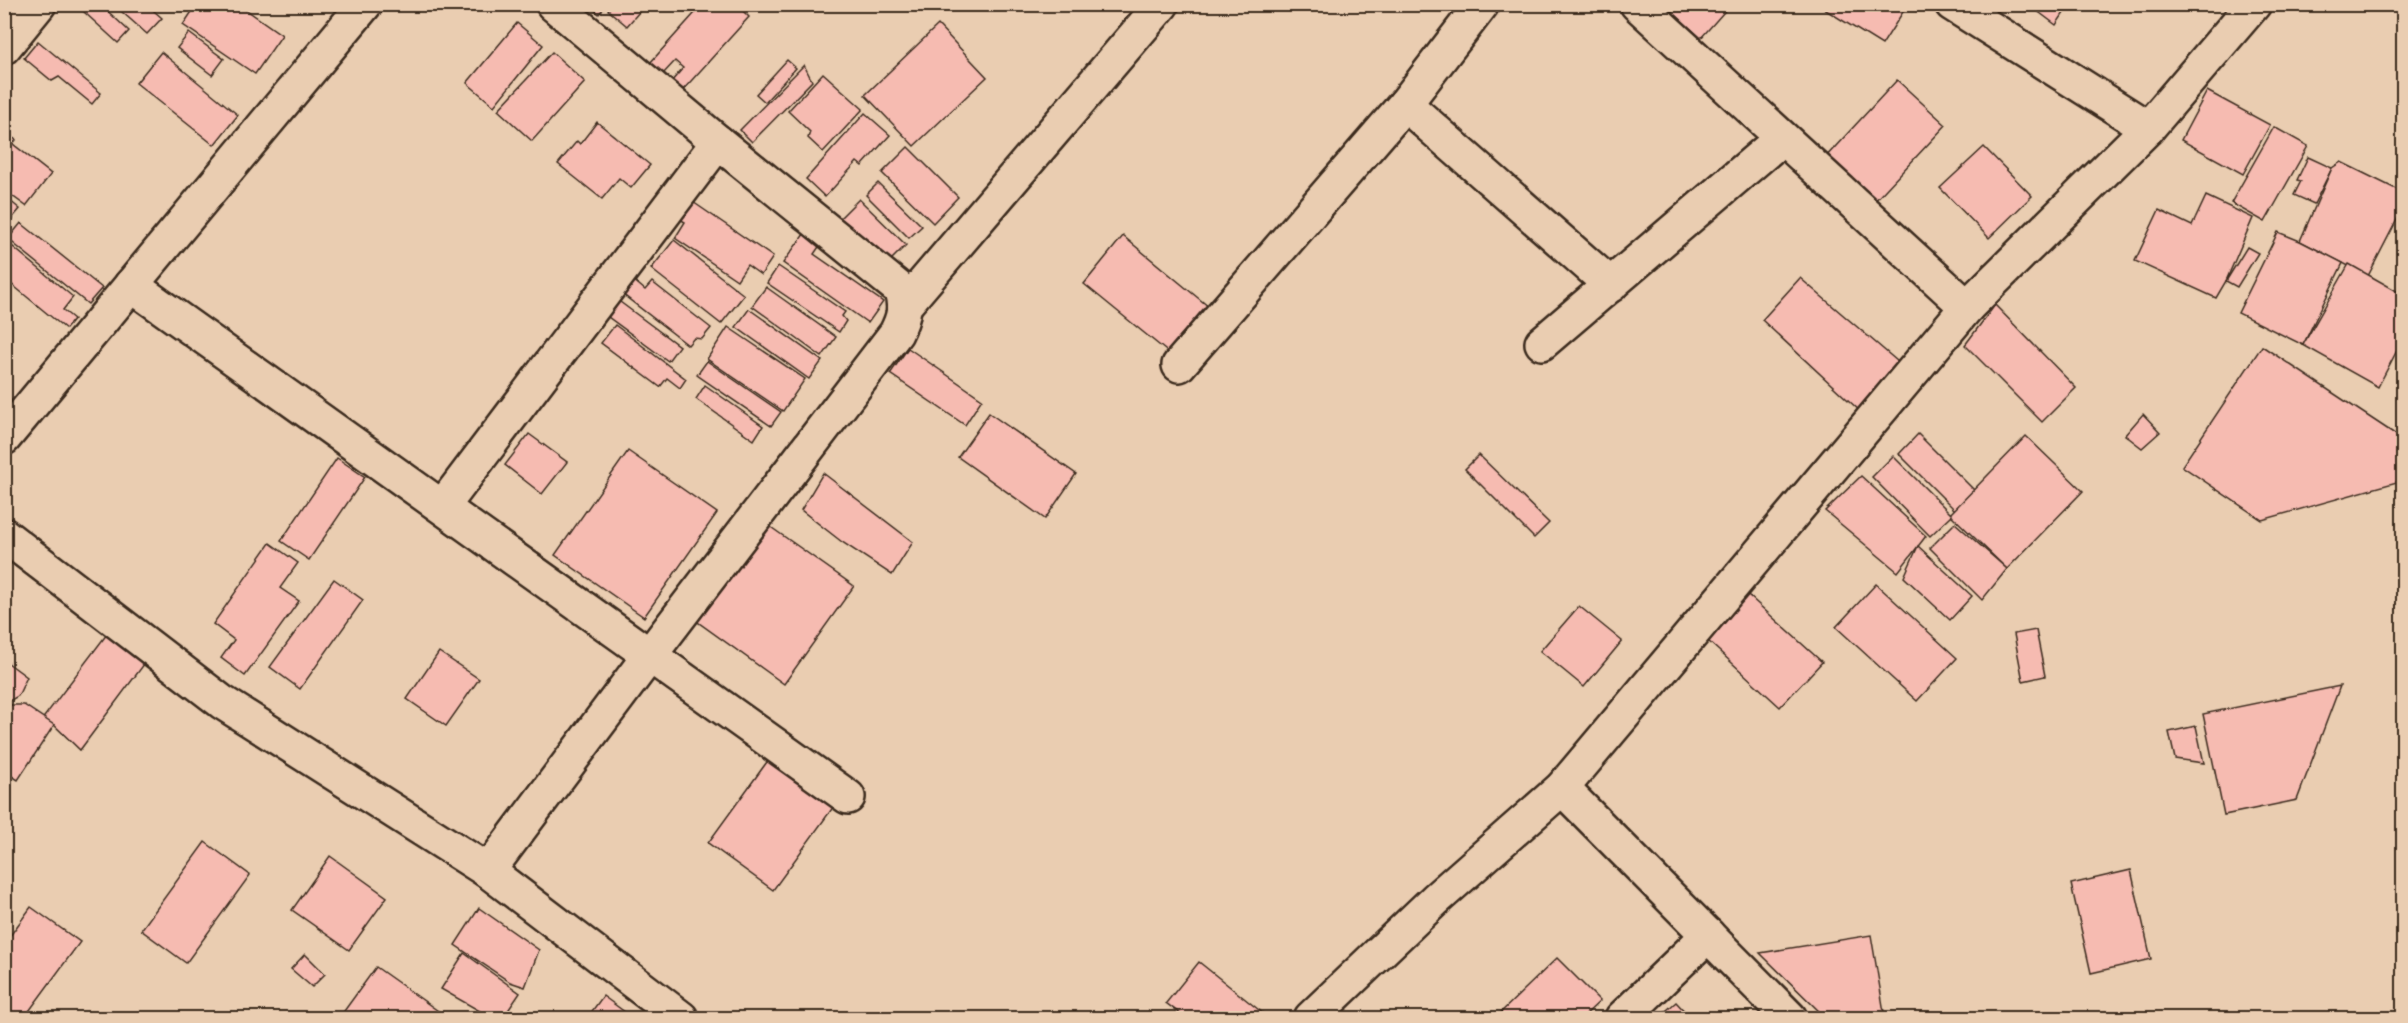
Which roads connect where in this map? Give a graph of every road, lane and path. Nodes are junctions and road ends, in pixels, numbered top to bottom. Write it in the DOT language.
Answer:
graph roads {
  1 [pos="39,4"];
  2 [pos="365,4"];
  3 [pos="553,4"];
  4 [pos="1162,4"];
  5 [pos="1482,4"];
  6 [pos="1637,4"];
  7 [pos="1952,4"];
  8 [pos="2254,4"];
  9 [pos="4,46"];
  10 [pos="1406,104"];
  11 [pos="2148,128"];
  12 [pos="1782,138"];
  13 [pos="718,142"];
  14 [pos="131,285"];
  15 [pos="1611,285"];
  16 [pos="905,305"];
  17 [pos="1967,307"];
  18 [pos="1542,343"];
  19 [pos="1179,366"];
  20 [pos="4,438"];
  21 [pos="443,506"];
  22 [pos="4,535"];
  23 [pos="649,656"];
  24 [pos="1562,788"];
  25 [pos="848,797"];
  26 [pos="488,871"];
  27 [pos="1708,935"];
  28 [pos="681,1018"];
  29 [pos="1311,1018"];
  30 [pos="1622,1018"];
  31 [pos="1790,1018"];
  1 -- 9 [label="street"];
  2 -- 14 [label="street"];
  3 -- 13 [label="street"];
  4 -- 16 [label="street"];
  5 -- 10 [label="street"];
  6 -- 12 [label="street"];
  7 -- 11 [label="street"];
  8 -- 11 [label="street"];
  10 -- 15 [label="street"];
  10 -- 19 [label="street"];
  11 -- 17 [label="street"];
  12 -- 15 [label="street"];
  12 -- 17 [label="street"];
  13 -- 16 [label="street"];
  13 -- 21 [label="street"];
  14 -- 20 [label="street"];
  14 -- 21 [label="street"];
  15 -- 18 [label="street"];
  16 -- 23 [label="street"];
  17 -- 24 [label="street"];
  21 -- 23 [label="street"];
  22 -- 26 [label="street"];
  23 -- 25 [label="street"];
  23 -- 26 [label="street"];
  24 -- 27 [label="street"];
  24 -- 29 [label="street"];
  26 -- 28 [label="street"];
  27 -- 30 [label="street"];
  27 -- 31 [label="street"];
}
